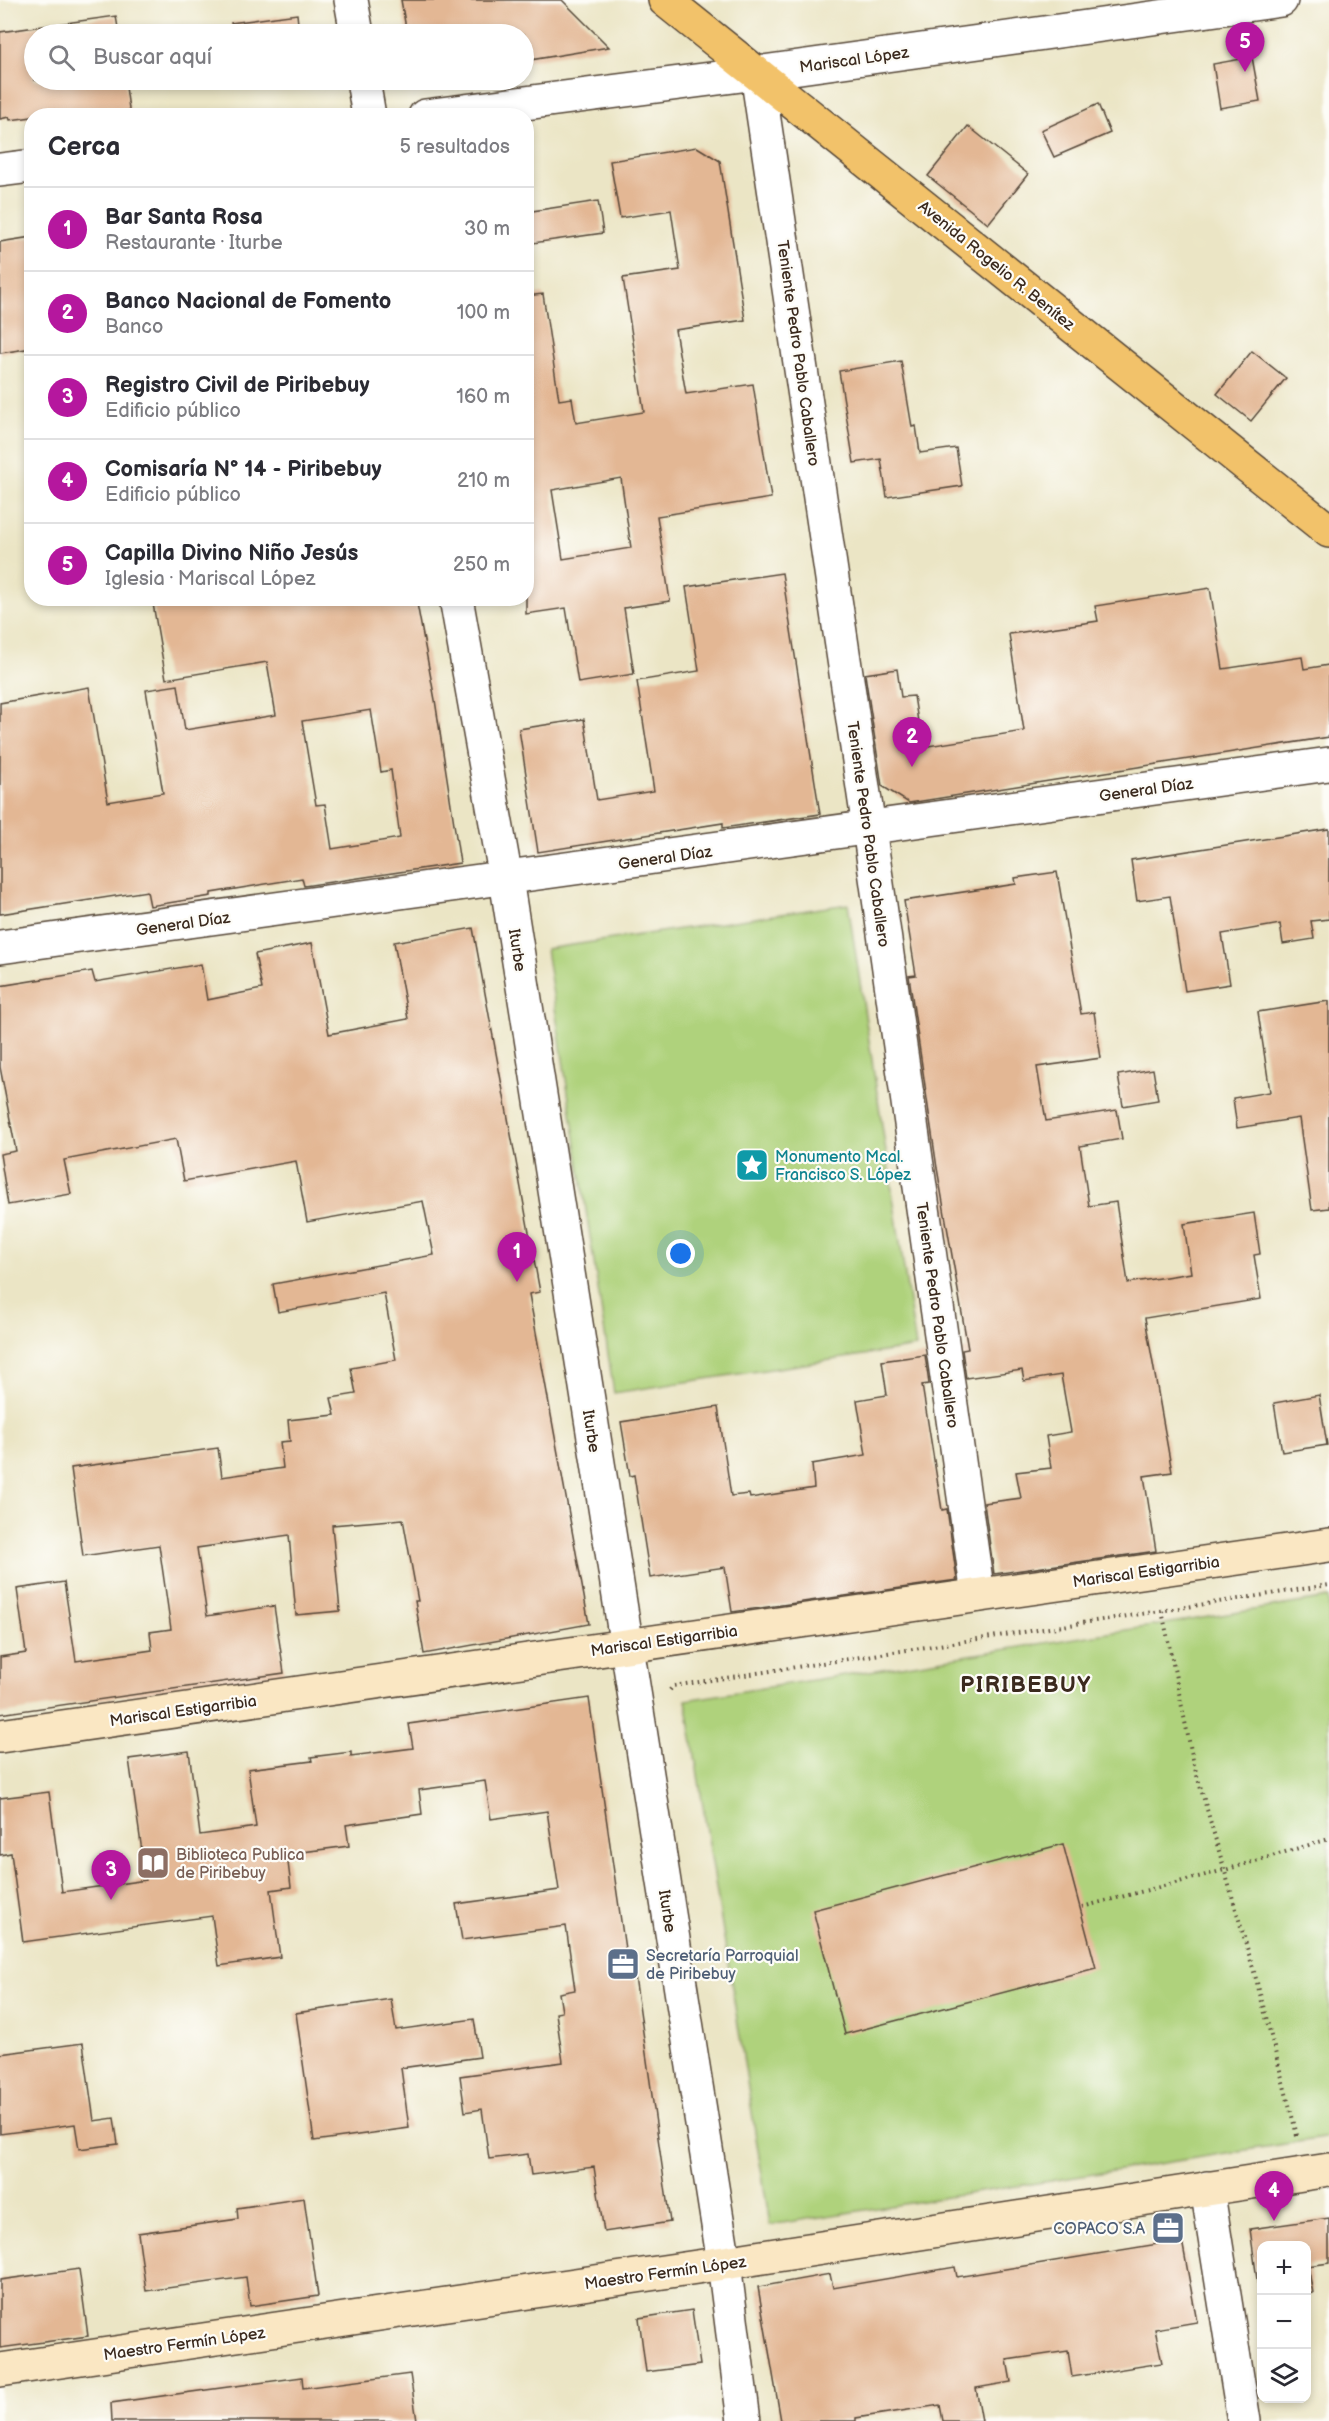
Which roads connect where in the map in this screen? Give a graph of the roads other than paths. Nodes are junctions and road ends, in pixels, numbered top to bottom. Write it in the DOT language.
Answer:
graph roads {
  1 [pos="351,0"];
  2 [pos="665,0"];
  3 [pos="1281,0"];
  4 [pos="1248,2"];
  5 [pos="355,24"];
  6 [pos="757,73"];
  7 [pos="365,90"];
  8 [pos="368,108"];
  9 [pos="487,108"];
  10 [pos="24,167"];
  11 [pos="0,170"];
  12 [pos="1329,531"];
  13 [pos="457,606"];
  14 [pos="1329,764"];
  15 [pos="869,828"];
  16 [pos="506,879"];
  17 [pos="0,947"];
  18 [pos="1329,1545"];
  19 [pos="978,1595"];
  20 [pos="626,1646"];
  21 [pos="0,1736"];
  22 [pos="1329,2170"];
  23 [pos="1207,2188"];
  24 [pos="724,2264"];
  25 [pos="0,2370"];
  26 [pos="744,2421"];
  27 [pos="1244,2421"];
  1 -- 5 [label="street"];
  2 -- 6 [label="main road, Avenida Rogelio R. Benítez"];
  3 -- 4 [label="street, Mariscal López"];
  4 -- 6 [label="street, Mariscal López"];
  6 -- 9 [label="street, Mariscal López"];
  6 -- 12 [label="main road, Avenida Rogelio R. Benítez"];
  6 -- 15 [label="street, Teniente Pedro Pablo Caballero"];
  7 -- 8 [label="street"];
  10 -- 11 [label="street"];
  13 -- 16 [label="street, Iturbe"];
  14 -- 15 [label="street, General Díaz"];
  15 -- 16 [label="street, General Díaz"];
  15 -- 19 [label="street, Teniente Pedro Pablo Caballero"];
  16 -- 17 [label="street, General Díaz"];
  16 -- 20 [label="street, Iturbe"];
  18 -- 19 [label="street, Mariscal Estigarribia"];
  19 -- 20 [label="street, Mariscal Estigarribia"];
  20 -- 21 [label="street, Mariscal Estigarribia"];
  20 -- 24 [label="street, Iturbe"];
  22 -- 23 [label="street, Maestro Fermín López"];
  23 -- 24 [label="street, Maestro Fermín López"];
  23 -- 27 [label="street"];
  24 -- 25 [label="street, Maestro Fermín López"];
  24 -- 26 [label="street, Iturbe"];
}
